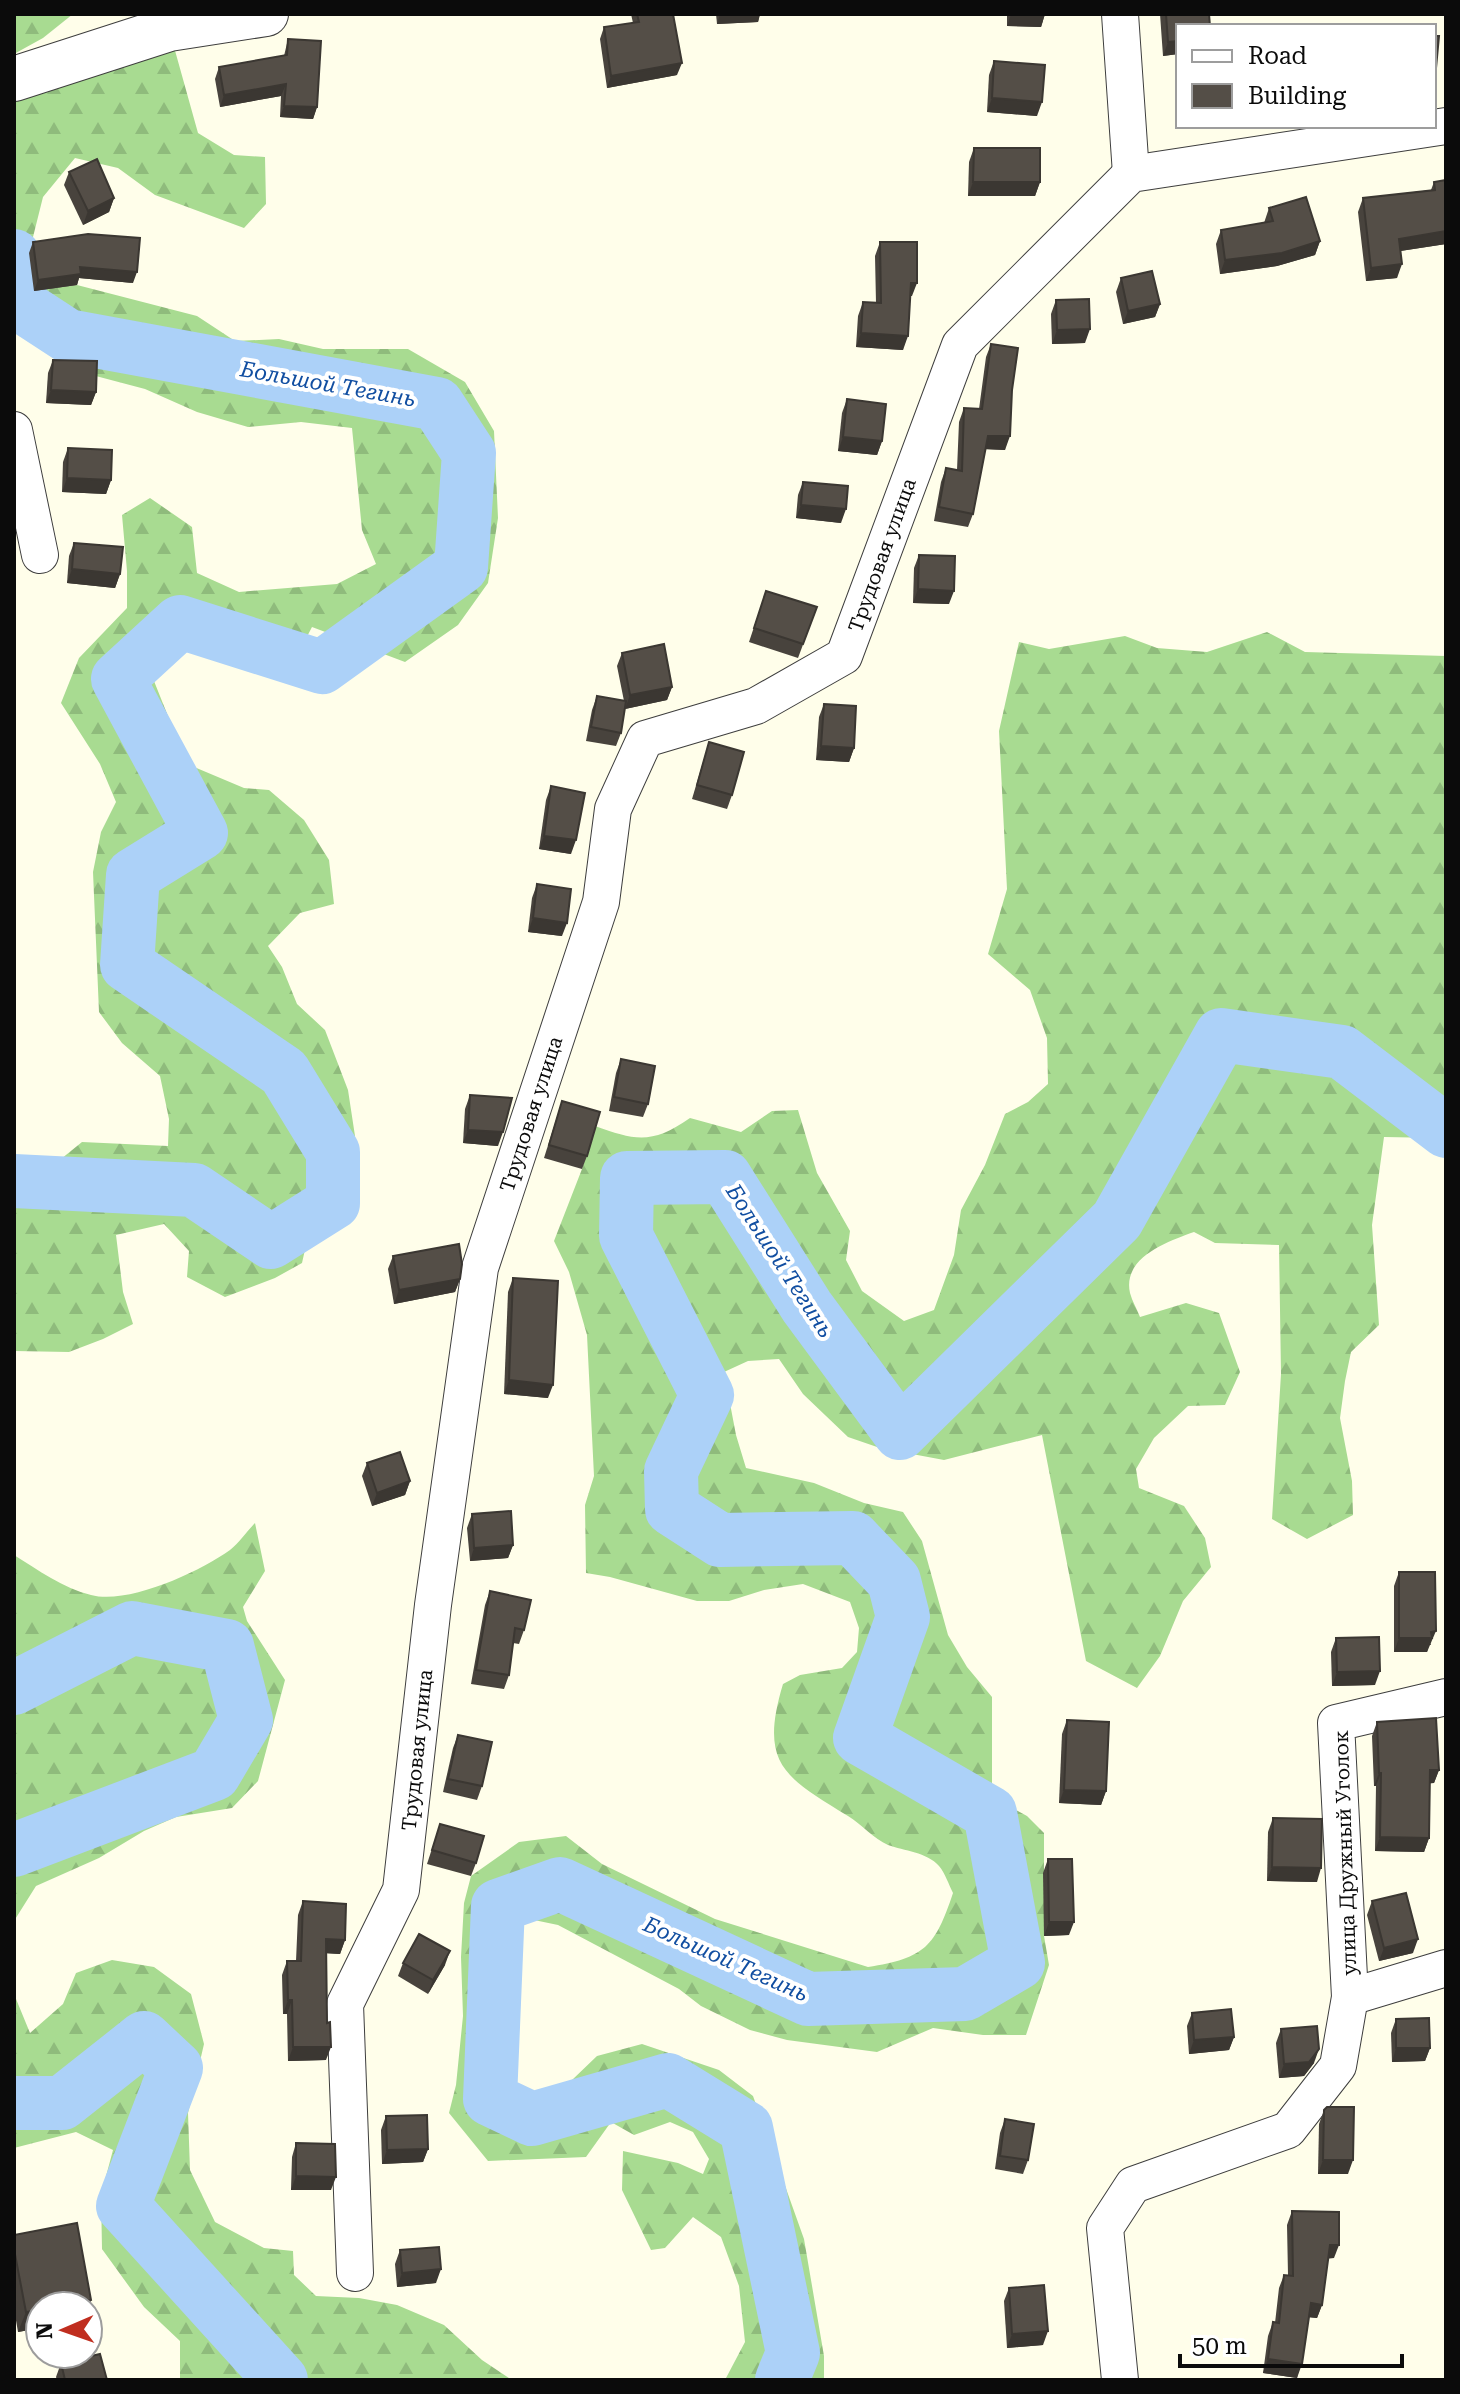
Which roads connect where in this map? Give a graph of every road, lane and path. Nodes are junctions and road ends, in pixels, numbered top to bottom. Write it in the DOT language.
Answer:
graph roads {
  1 [pos="266,14"];
  2 [pos="1120,14"];
  3 [pos="16,78"];
  4 [pos="1433,128"];
  5 [pos="1131,174"];
  6 [pos="14,430"];
  7 [pos="40,555"];
  8 [pos="1446,1697"];
  9 [pos="1446,1968"];
  10 [pos="1350,1997"];
  11 [pos="355,2273"];
  12 [pos="1120,2380"];
  1 -- 3 [label="street"];
  2 -- 5 [label="street"];
  4 -- 5 [label="street"];
  5 -- 11 [label="street, Трудовая улица"];
  6 -- 7 [label="street"];
  8 -- 10 [label="street, улица Дружный Уголок"];
  9 -- 10 [label="street, улица Дружный Уголок"];
  10 -- 12 [label="street, улица Дружный Уголок"];
}
